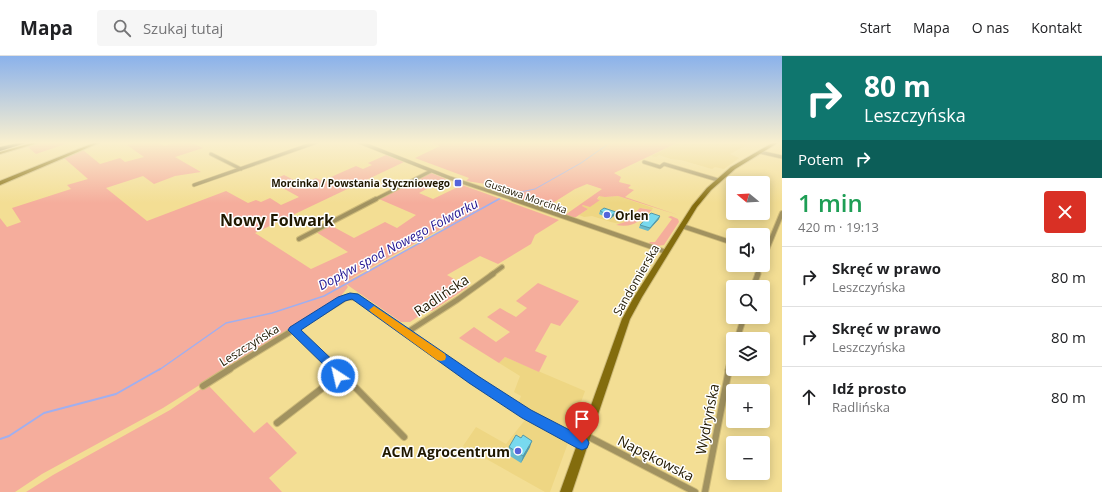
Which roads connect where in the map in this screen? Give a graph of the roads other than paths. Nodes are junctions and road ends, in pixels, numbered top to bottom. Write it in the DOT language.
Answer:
graph roads {
  1 [pos="50,162"];
  2 [pos="227,162"];
  3 [pos="259,162"];
  4 [pos="410,162"];
  5 [pos="645,162"];
  6 [pos="743,162"];
  7 [pos="240,169"];
  8 [pos="431,171"];
  9 [pos="718,180"];
  10 [pos="0,183"];
  11 [pos="194,185"];
  12 [pos="782,213"];
  13 [pos="682,226"];
  14 [pos="299,239"];
  15 [pos="770,240"];
  16 [pos="726,241"];
  17 [pos="666,252"];
  18 [pos="502,267"];
  19 [pos="294,330"];
  20 [pos="406,333"];
  21 [pos="338,376"];
  22 [pos="727,376"];
  23 [pos="203,386"];
  24 [pos="277,423"];
  25 [pos="404,436"];
  26 [pos="584,439"];
  27 [pos="566,492"];
  28 [pos="695,492"];
  29 [pos="705,492"];
  1 -- 10 [label="street"];
  2 -- 7 [label="street"];
  3 -- 7 [label="street"];
  4 -- 8 [label="street, Gustawa Morcinka"];
  5 -- 9 [label="street"];
  6 -- 9 [label="street, Sandomierska"];
  7 -- 11 [label="street"];
  8 -- 14 [label="street"];
  8 -- 17 [label="street, Gustawa Morcinka"];
  9 -- 13 [label="street, Sandomierska"];
  12 -- 15 [label="street"];
  13 -- 16 [label="street"];
  13 -- 17 [label="street, Sandomierska"];
  17 -- 26 [label="street, Sandomierska"];
  18 -- 20 [label="street, Radlińska"];
  19 -- 20 [label="street, Leszczyńska"];
  19 -- 21 [label="street"];
  19 -- 23 [label="street, Leszczyńska"];
  20 -- 26 [label="street"];
  21 -- 24 [label="street"];
  21 -- 25 [label="street"];
  22 -- 29 [label="street, Wydryńska"];
  26 -- 27 [label="street, Sandomierska"];
  26 -- 28 [label="street, Napękowska"];
}
